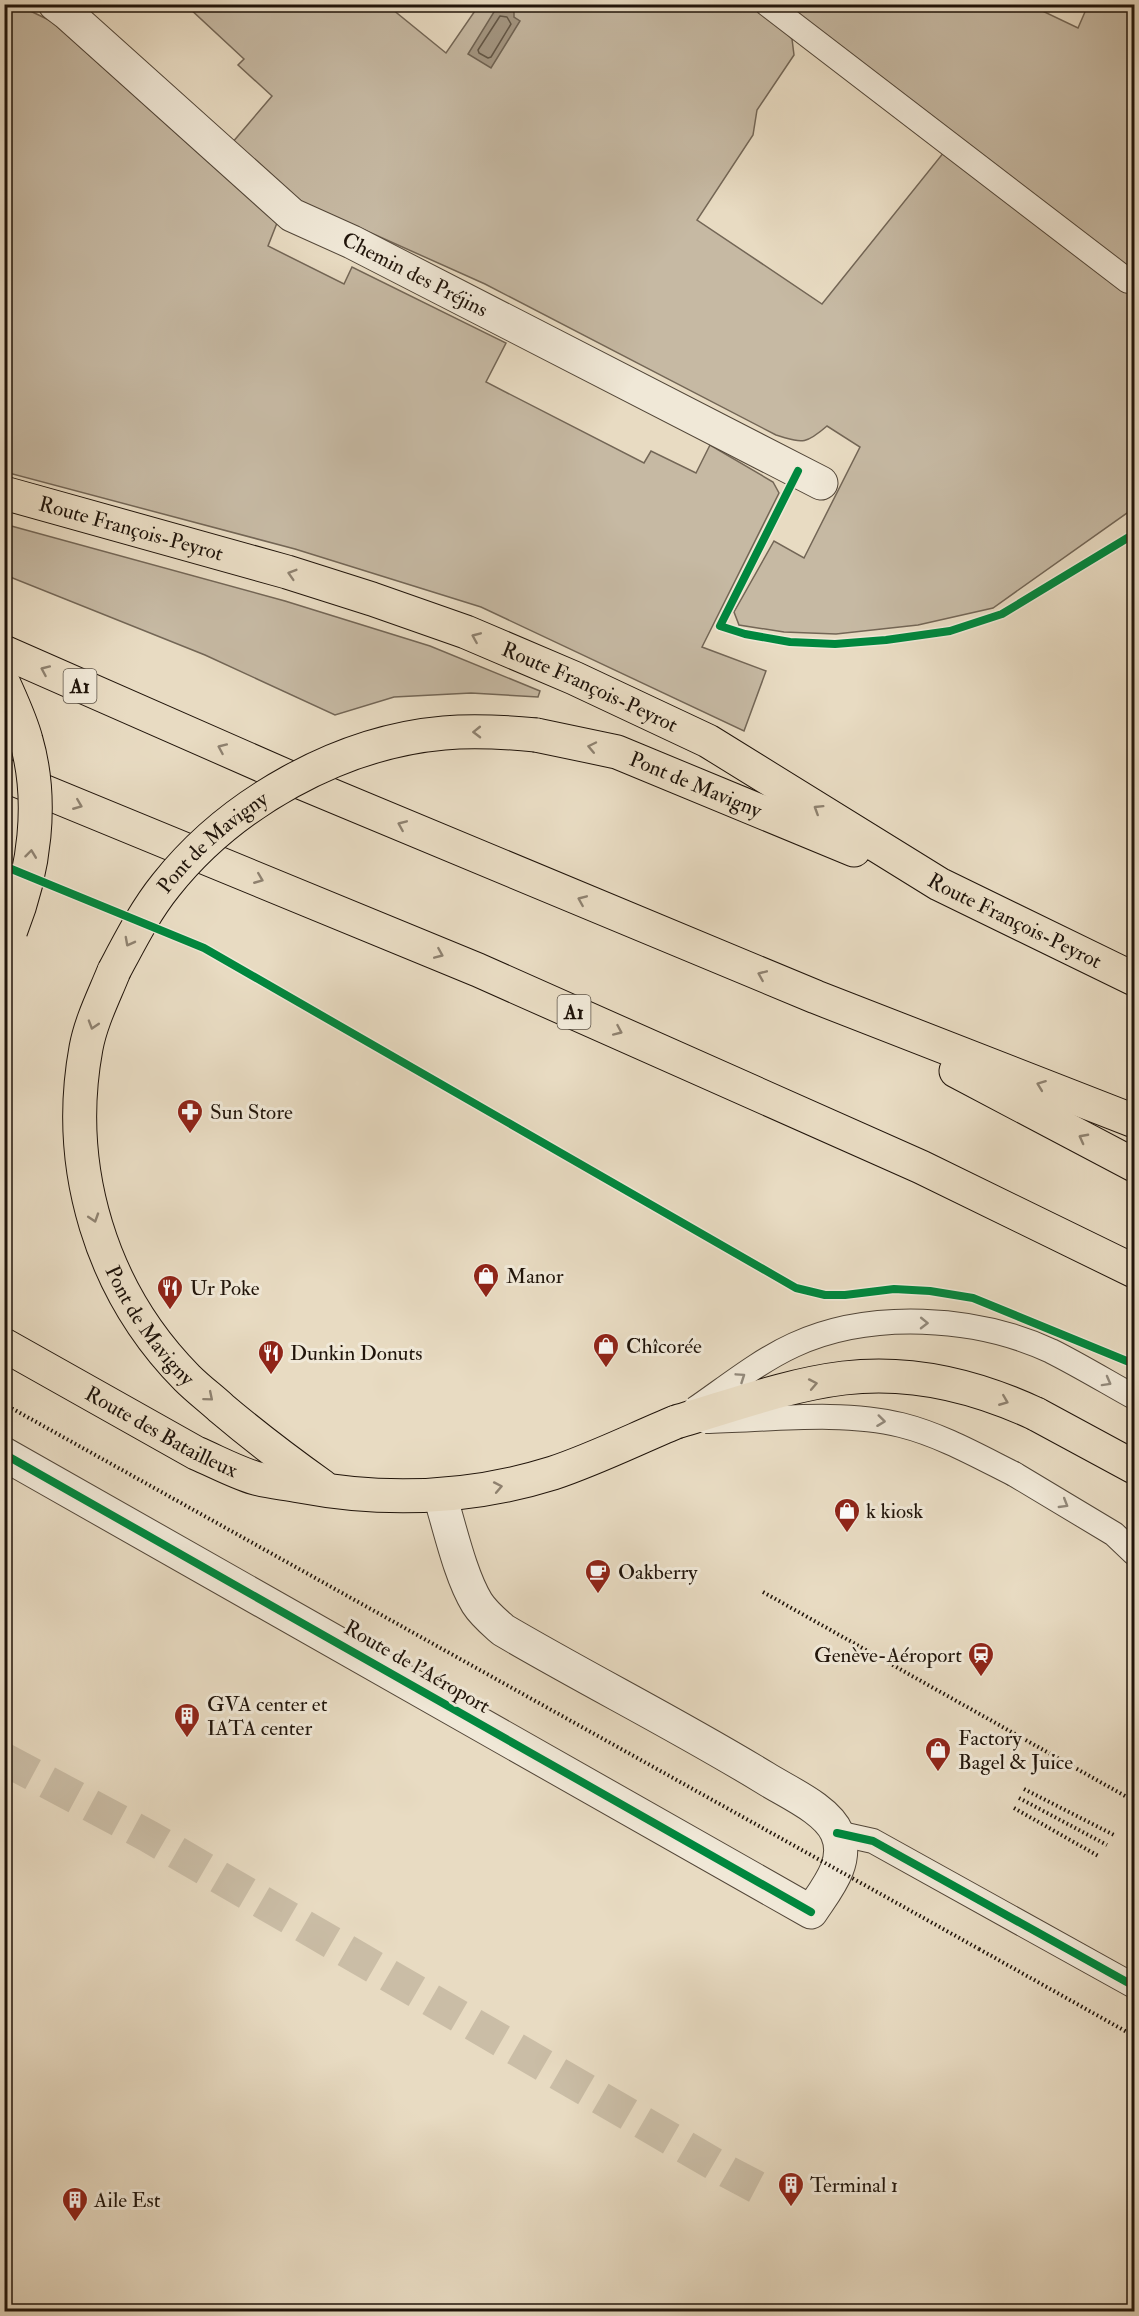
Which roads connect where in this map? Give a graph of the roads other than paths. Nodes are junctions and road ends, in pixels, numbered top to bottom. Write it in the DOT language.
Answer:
graph roads {
  1 [pos="55,4"];
  2 [pos="767,4"];
  3 [pos="1128,281"];
  4 [pos="809,477"];
  5 [pos="4,493"];
  6 [pos="4,652"];
  7 [pos="4,684"];
  8 [pos="4,775"];
  9 [pos="939,884"];
  10 [pos="8,938"];
  11 [pos="1134,979"];
  12 [pos="816,997"];
  13 [pos="1134,1121"];
  14 [pos="1134,1165"];
  15 [pos="1134,1270"];
  16 [pos="4,1345"];
  17 [pos="1134,1397"];
  18 [pos="676,1422"];
  19 [pos="4,1454"];
  20 [pos="1134,1467"];
  21 [pos="328,1491"];
  22 [pos="440,1496"];
  23 [pos="1124,1537"];
  24 [pos="1134,1553"];
  25 [pos="837,1833"];
  26 [pos="1134,1986"];
  1 -- 4 [label="street, Chemin des Préjins"];
  2 -- 3 [label="lane"];
  9 -- 5 [label="main road, Route François-Peyrot, one-way"];
  12 -- 6 [label="main road, A1, one-way"];
  10 -- 7 [label="main road, one-way, bridge"];
  8 -- 15 [label="main road, A1, one-way"];
  9 -- 11 [label="main road, Route François-Peyrot"];
  9 -- 21 [label="main road, Pont de Mavigny, one-way, bridge"];
  13 -- 12 [label="main road, one-way"];
  14 -- 12 [label="main road, A1, one-way"];
  16 -- 21 [label="main road, Route des Batailleux"];
  18 -- 17 [label="lane, one-way, bridge"];
  18 -- 20 [label="main road, Route des Batailleux, one-way, bridge"];
  22 -- 18 [label="main road, Route des Batailleux, one-way"];
  18 -- 23 [label="lane, one-way, bridge"];
  19 -- 25 [label="street, Route de l'Aéroport"];
  21 -- 22 [label="main road, Route des Batailleux"];
  22 -- 25 [label="street"];
  23 -- 24 [label="lane"];
  25 -- 26 [label="lane"];
}
